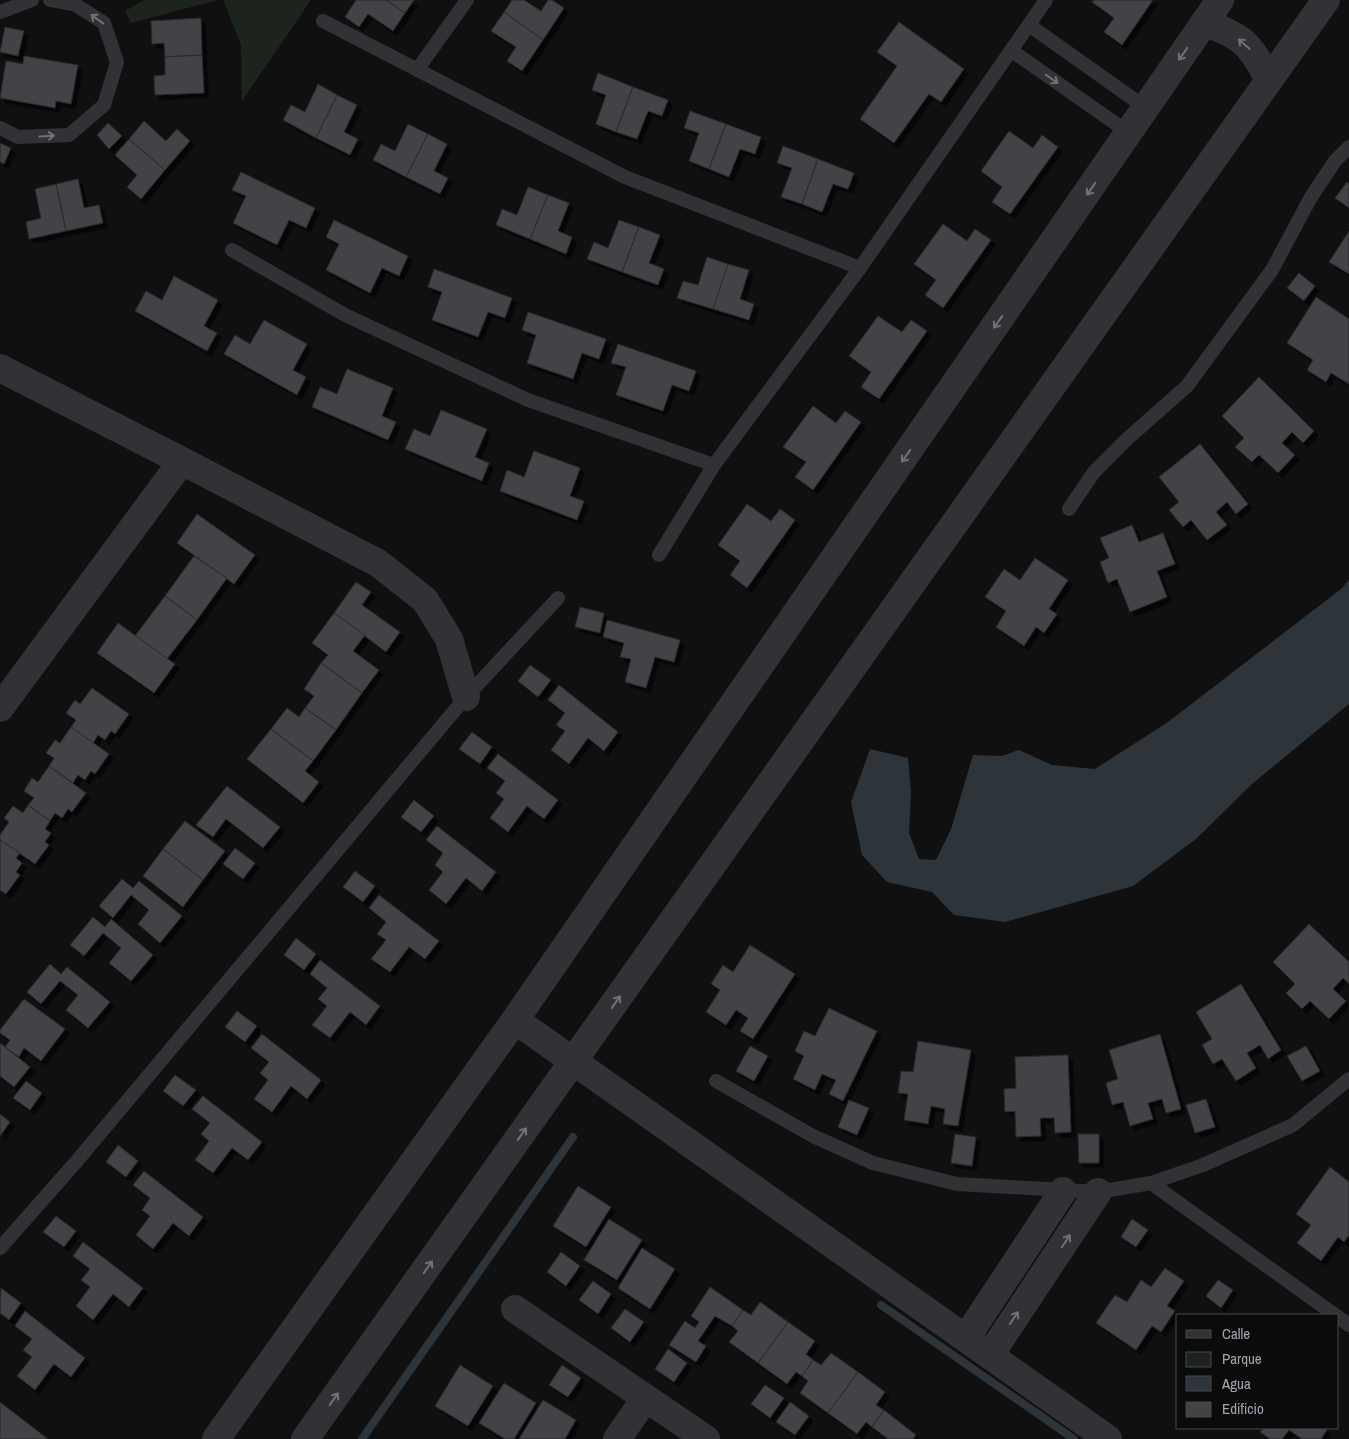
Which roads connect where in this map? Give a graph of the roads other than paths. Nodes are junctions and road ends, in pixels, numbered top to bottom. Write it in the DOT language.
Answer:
graph roads {
  1 [pos="32,0"];
  2 [pos="50,0"];
  3 [pos="467,0"];
  4 [pos="1046,0"];
  5 [pos="1220,0"];
  6 [pos="1326,0"];
  7 [pos="0,12"];
  8 [pos="323,21"];
  9 [pos="1204,23"];
  10 [pos="1030,25"];
  11 [pos="1012,51"];
  12 [pos="417,70"];
  13 [pos="1269,80"];
  14 [pos="1146,108"];
  15 [pos="0,128"];
  16 [pos="1129,134"];
  17 [pos="1349,147"];
  18 [pos="232,250"];
  19 [pos="860,268"];
  20 [pos="0,368"];
  21 [pos="182,461"];
  22 [pos="714,465"];
  23 [pos="1069,509"];
  24 [pos="659,555"];
  25 [pos="558,598"];
  26 [pos="466,696"];
  27 [pos="0,708"];
  28 [pos="515,1020"];
  29 [pos="574,1060"];
  30 [pos="1349,1079"];
  31 [pos="716,1081"];
  32 [pos="1151,1183"];
  33 [pos="1063,1191"];
  34 [pos="1098,1192"];
  35 [pos="0,1248"];
  36 [pos="515,1309"];
  37 [pos="1334,1314"];
  38 [pos="966,1338"];
  39 [pos="990,1355"];
  40 [pos="645,1399"];
  41 [pos="216,1439"];
  42 [pos="305,1439"];
  43 [pos="617,1439"];
  44 [pos="706,1439"];
  45 [pos="1108,1439"];
  1 -- 7 [label="lane"];
  15 -- 2 [label="lane, one-way"];
  3 -- 12 [label="lane"];
  4 -- 10 [label="lane"];
  5 -- 9 [label="street"];
  6 -- 13 [label="street"];
  8 -- 12 [label="lane"];
  13 -- 9 [label="street, one-way"];
  9 -- 14 [label="street, one-way"];
  10 -- 11 [label="lane"];
  10 -- 14 [label="lane"];
  11 -- 16 [label="lane, one-way"];
  11 -- 19 [label="lane"];
  12 -- 19 [label="lane"];
  29 -- 13 [label="street, one-way"];
  14 -- 16 [label="street"];
  16 -- 28 [label="street, one-way"];
  17 -- 23 [label="lane"];
  18 -- 22 [label="lane"];
  19 -- 22 [label="lane"];
  20 -- 21 [label="street"];
  21 -- 26 [label="street"];
  21 -- 27 [label="street"];
  22 -- 24 [label="lane"];
  25 -- 26 [label="lane"];
  26 -- 35 [label="lane"];
  28 -- 29 [label="street"];
  28 -- 41 [label="street"];
  29 -- 38 [label="street"];
  42 -- 29 [label="street, one-way"];
  30 -- 32 [label="lane"];
  31 -- 33 [label="lane"];
  32 -- 34 [label="lane"];
  32 -- 37 [label="lane"];
  33 -- 34 [label="lane"];
  33 -- 38 [label="street"];
  39 -- 34 [label="street, one-way"];
  36 -- 40 [label="street"];
  38 -- 39 [label="street"];
  39 -- 45 [label="street"];
  40 -- 43 [label="street"];
  40 -- 44 [label="street"];
}
